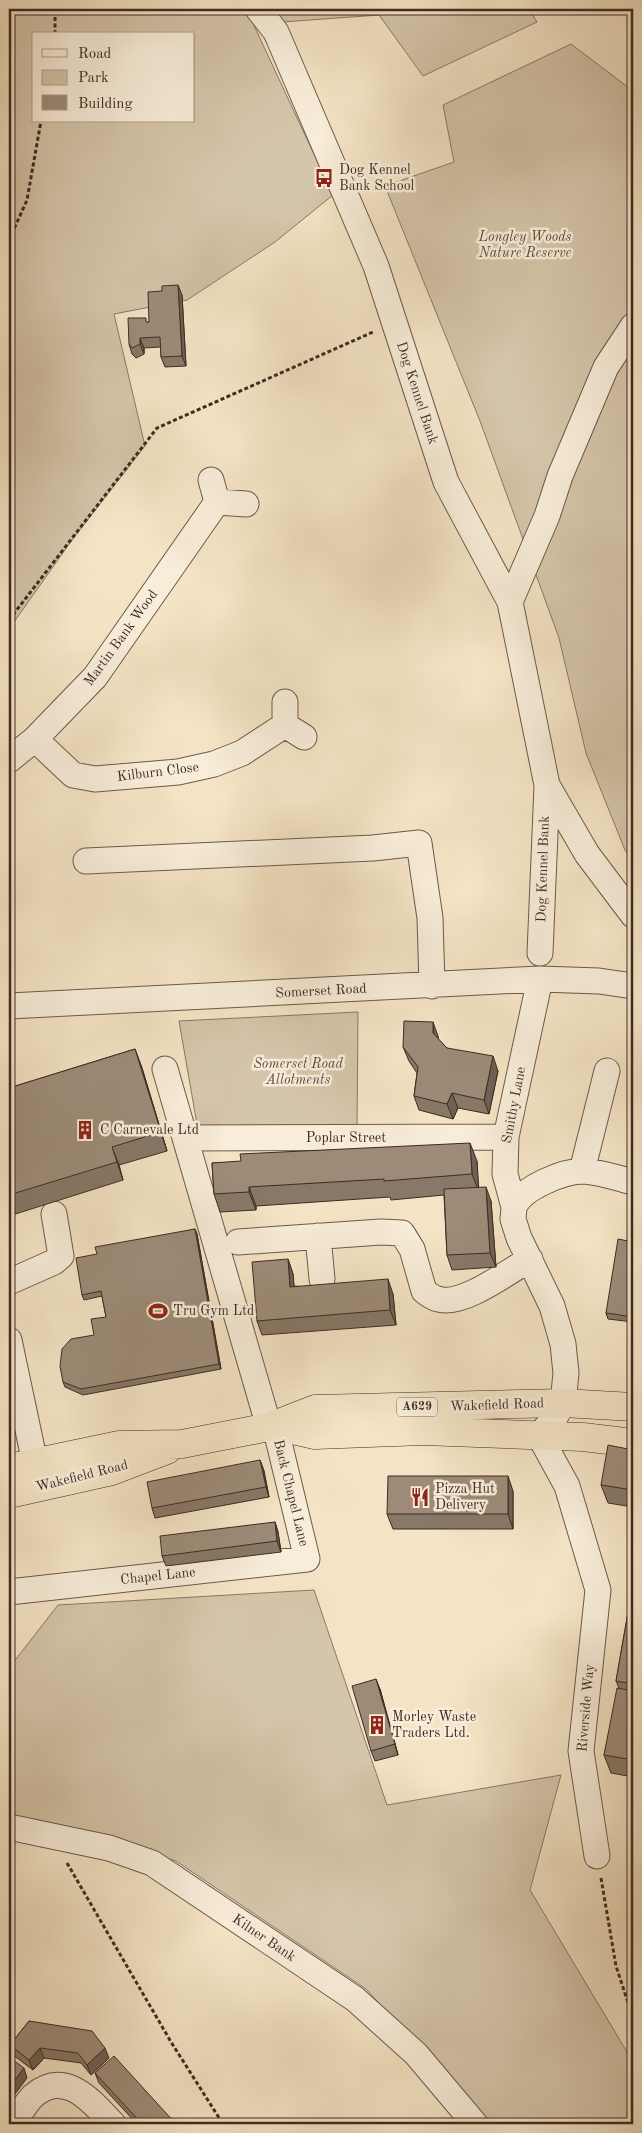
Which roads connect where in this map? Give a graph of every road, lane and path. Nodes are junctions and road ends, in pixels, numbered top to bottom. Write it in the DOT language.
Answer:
graph roads {
  1 [pos="55,9"];
  2 [pos="258,9"];
  3 [pos="55,32"];
  4 [pos="41,122"];
  5 [pos="9,240"];
  6 [pos="395,323"];
  7 [pos="633,326"];
  8 [pos="246,504"];
  9 [pos="510,602"];
  10 [pos="9,620"];
  11 [pos="291,721"];
  12 [pos="35,739"];
  13 [pos="9,760"];
  14 [pos="547,785"];
  15 [pos="86,861"];
  16 [pos="633,915"];
  17 [pos="540,953"];
  18 [pos="540,978"];
  19 [pos="432,986"];
  20 [pos="633,986"];
  21 [pos="9,1006"];
  22 [pos="165,1069"];
  23 [pos="607,1071"];
  24 [pos="506,1137"];
  25 [pos="185,1138"];
  26 [pos="582,1171"];
  27 [pos="633,1182"];
  28 [pos="514,1207"];
  29 [pos="54,1214"];
  30 [pos="318,1236"];
  31 [pos="238,1242"];
  32 [pos="530,1259"];
  33 [pos="322,1279"];
  34 [pos="9,1282"];
  35 [pos="9,1340"];
  36 [pos="563,1403"];
  37 [pos="633,1407"];
  38 [pos="272,1427"];
  39 [pos="539,1435"];
  40 [pos="633,1443"];
  41 [pos="182,1444"];
  42 [pos="35,1463"];
  43 [pos="9,1468"];
  44 [pos="9,1494"];
  45 [pos="307,1559"];
  46 [pos="9,1592"];
  47 [pos="9,1827"];
  48 [pos="57,1837"];
  49 [pos="597,1856"];
  50 [pos="633,2018"];
  51 [pos="12,2124"];
  52 [pos="113,2124"];
  53 [pos="223,2124"];
  54 [pos="475,2124"];
  1 -- 3 [label="path"];
  2 -- 6 [label="street, Dog Kennel Bank"];
  4 -- 5 [label="path"];
  6 -- 9 [label="street, Dog Kennel Bank"];
  6 -- 10 [label="path"];
  7 -- 9 [label="street"];
  8 -- 12 [label="street, Martin Bank Wood"];
  9 -- 14 [label="street, Dog Kennel Bank"];
  11 -- 12 [label="street, Kilburn Close"];
  12 -- 13 [label="street, Martin Bank Wood"];
  14 -- 16 [label="street, Dog Kennel Bank"];
  14 -- 17 [label="street, Dog Kennel Bank"];
  15 -- 19 [label="street"];
  18 -- 19 [label="street, Somerset Road"];
  18 -- 20 [label="street, Somerset Road"];
  18 -- 24 [label="street, Smithy Lane"];
  19 -- 21 [label="street, Somerset Road"];
  22 -- 25 [label="street"];
  23 -- 26 [label="street"];
  24 -- 25 [label="street, Poplar Street"];
  24 -- 28 [label="street, Smithy Lane"];
  25 -- 38 [label="street"];
  26 -- 27 [label="street"];
  26 -- 28 [label="street"];
  28 -- 32 [label="street, Smithy Lane"];
  29 -- 34 [label="street"];
  30 -- 31 [label="street"];
  30 -- 32 [label="street"];
  30 -- 33 [label="street"];
  32 -- 36 [label="street, Smithy Lane"];
  35 -- 42 [label="street"];
  36 -- 37 [label="highway, Wakefield Road / A629"];
  36 -- 38 [label="highway, Wakefield Road / A629"];
  36 -- 39 [label="street, Smithy Lane"];
  38 -- 39 [label="highway, Wakefield Road / A629"];
  38 -- 41 [label="highway, Wakefield Road / A629"];
  38 -- 45 [label="street, Back Chapel Lane"];
  39 -- 40 [label="highway, Wakefield Road / A629"];
  39 -- 49 [label="street, Riverside Way"];
  41 -- 42 [label="highway, Wakefield Road / A629"];
  41 -- 44 [label="highway, Wakefield Road / A629"];
  42 -- 43 [label="highway, Wakefield Road / A629"];
  45 -- 46 [label="street, Chapel Lane"];
  47 -- 48 [label="street, Kilner Bank"];
  48 -- 53 [label="path"];
  48 -- 54 [label="street, Kilner Bank"];
  49 -- 50 [label="path"];
  51 -- 52 [label="street"];
}
